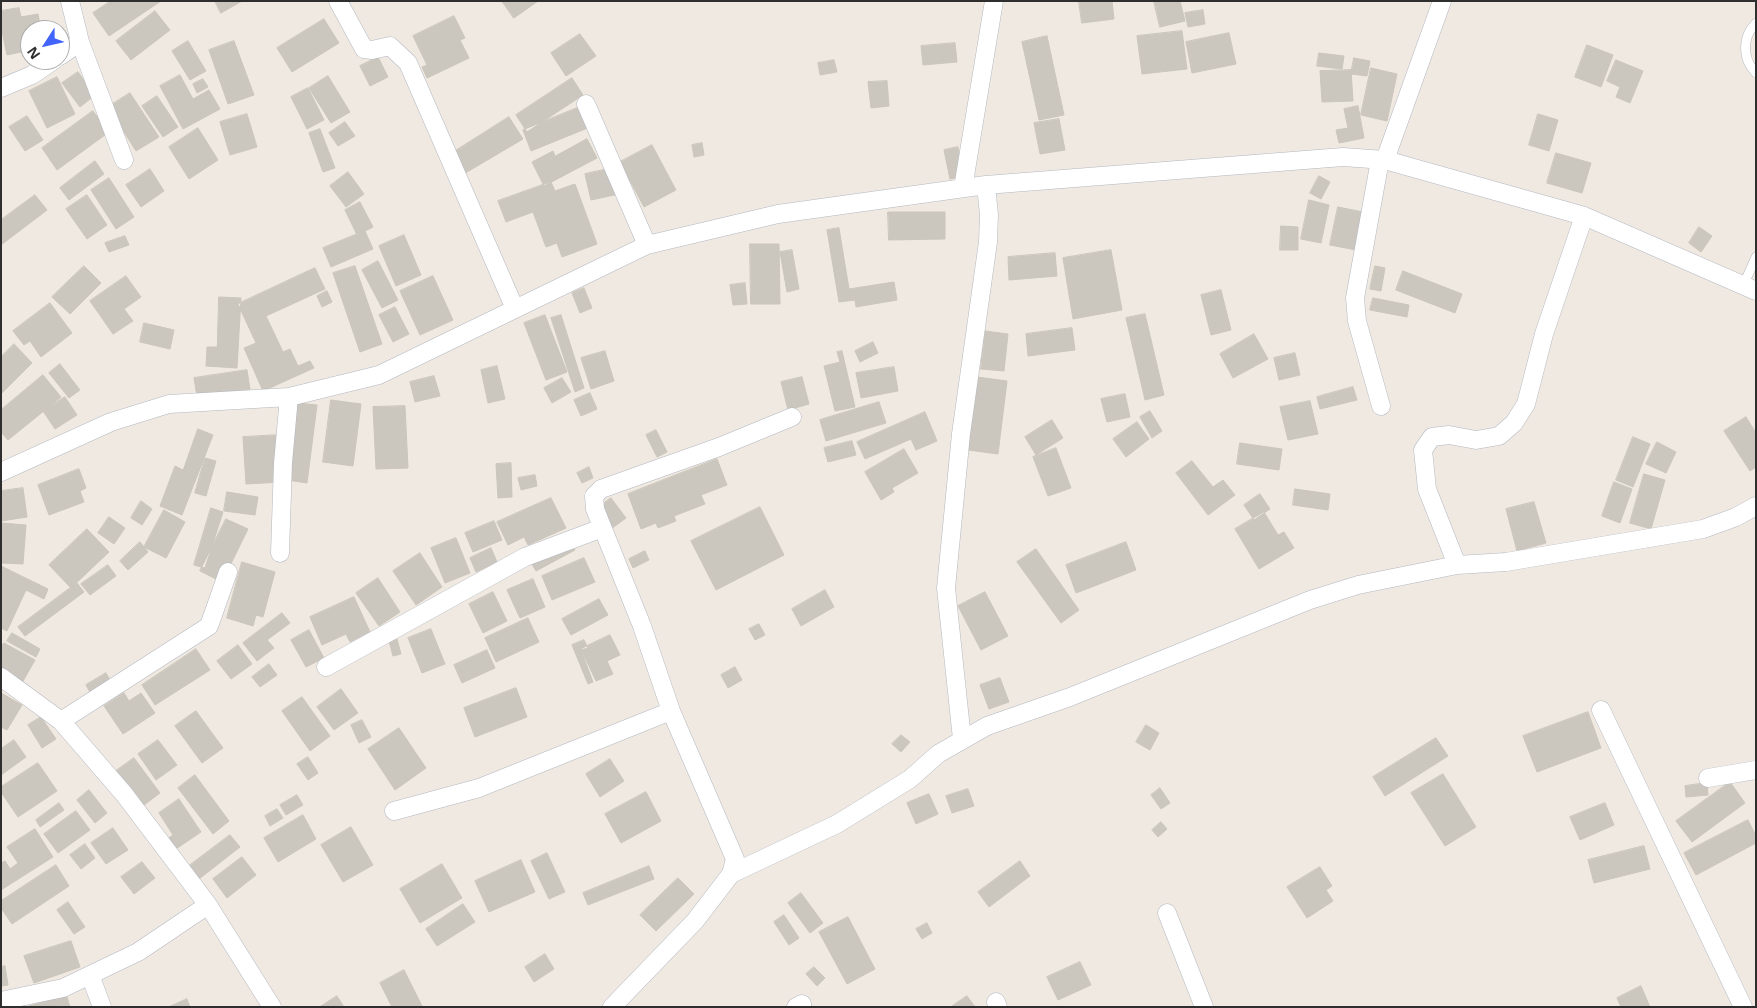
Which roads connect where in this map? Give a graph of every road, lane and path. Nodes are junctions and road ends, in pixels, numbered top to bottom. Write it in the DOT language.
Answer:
graph roads {
  1 [pos="70,1"];
  2 [pos="338,1"];
  3 [pos="994,1"];
  4 [pos="1442,1"];
  5 [pos="1756,23"];
  6 [pos="80,42"];
  7 [pos="70,49"];
  8 [pos="39,70"];
  9 [pos="1756,73"];
  10 [pos="1,88"];
  11 [pos="586,104"];
  12 [pos="124,160"];
  13 [pos="1382,160"];
  14 [pos="986,185"];
  15 [pos="963,188"];
  16 [pos="1584,216"];
  17 [pos="648,245"];
  18 [pos="1756,257"];
  19 [pos="1750,289"];
  20 [pos="515,309"];
  21 [pos="289,397"];
  22 [pos="1381,406"];
  23 [pos="792,417"];
  24 [pos="1,472"];
  25 [pos="1756,506"];
  26 [pos="602,528"];
  27 [pos="280,553"];
  28 [pos="1457,565"];
  29 [pos="228,572"];
  30 [pos="326,667"];
  31 [pos="1,677"];
  32 [pos="1601,710"];
  33 [pos="671,711"];
  34 [pos="61,721"];
  35 [pos="962,738"];
  36 [pos="1756,770"];
  37 [pos="1708,778"];
  38 [pos="394,811"];
  39 [pos="731,874"];
  40 [pos="208,905"];
  41 [pos="1167,914"];
  42 [pos="90,975"];
  43 [pos="1,1001"];
  44 [pos="102,1007"];
  45 [pos="272,1007"];
  46 [pos="612,1007"];
  47 [pos="796,1007"];
  48 [pos="802,1007"];
  49 [pos="1204,1007"];
  50 [pos="1743,1007"];
  1 -- 6 [label="street"];
  2 -- 20 [label="street"];
  3 -- 15 [label="street"];
  4 -- 13 [label="street"];
  5 -- 9 [label="lane"];
  6 -- 7 [label="street"];
  6 -- 12 [label="street"];
  8 -- 10 [label="street"];
  11 -- 17 [label="street"];
  13 -- 14 [label="street"];
  13 -- 16 [label="street"];
  13 -- 22 [label="street"];
  14 -- 15 [label="street"];
  14 -- 35 [label="street"];
  15 -- 17 [label="street"];
  16 -- 19 [label="street"];
  16 -- 28 [label="street"];
  17 -- 20 [label="street"];
  18 -- 19 [label="lane"];
  20 -- 21 [label="street"];
  21 -- 24 [label="street"];
  21 -- 27 [label="street"];
  23 -- 26 [label="street"];
  25 -- 28 [label="street"];
  26 -- 30 [label="street"];
  26 -- 33 [label="street"];
  28 -- 35 [label="street"];
  29 -- 34 [label="street"];
  31 -- 34 [label="street"];
  32 -- 50 [label="street"];
  33 -- 38 [label="street"];
  33 -- 39 [label="street"];
  34 -- 40 [label="street"];
  35 -- 39 [label="street"];
  36 -- 37 [label="street"];
  39 -- 46 [label="street"];
  40 -- 42 [label="street"];
  40 -- 45 [label="street"];
  41 -- 49 [label="street"];
  42 -- 43 [label="street"];
  42 -- 44 [label="street"];
  47 -- 48 [label="street"];
}
